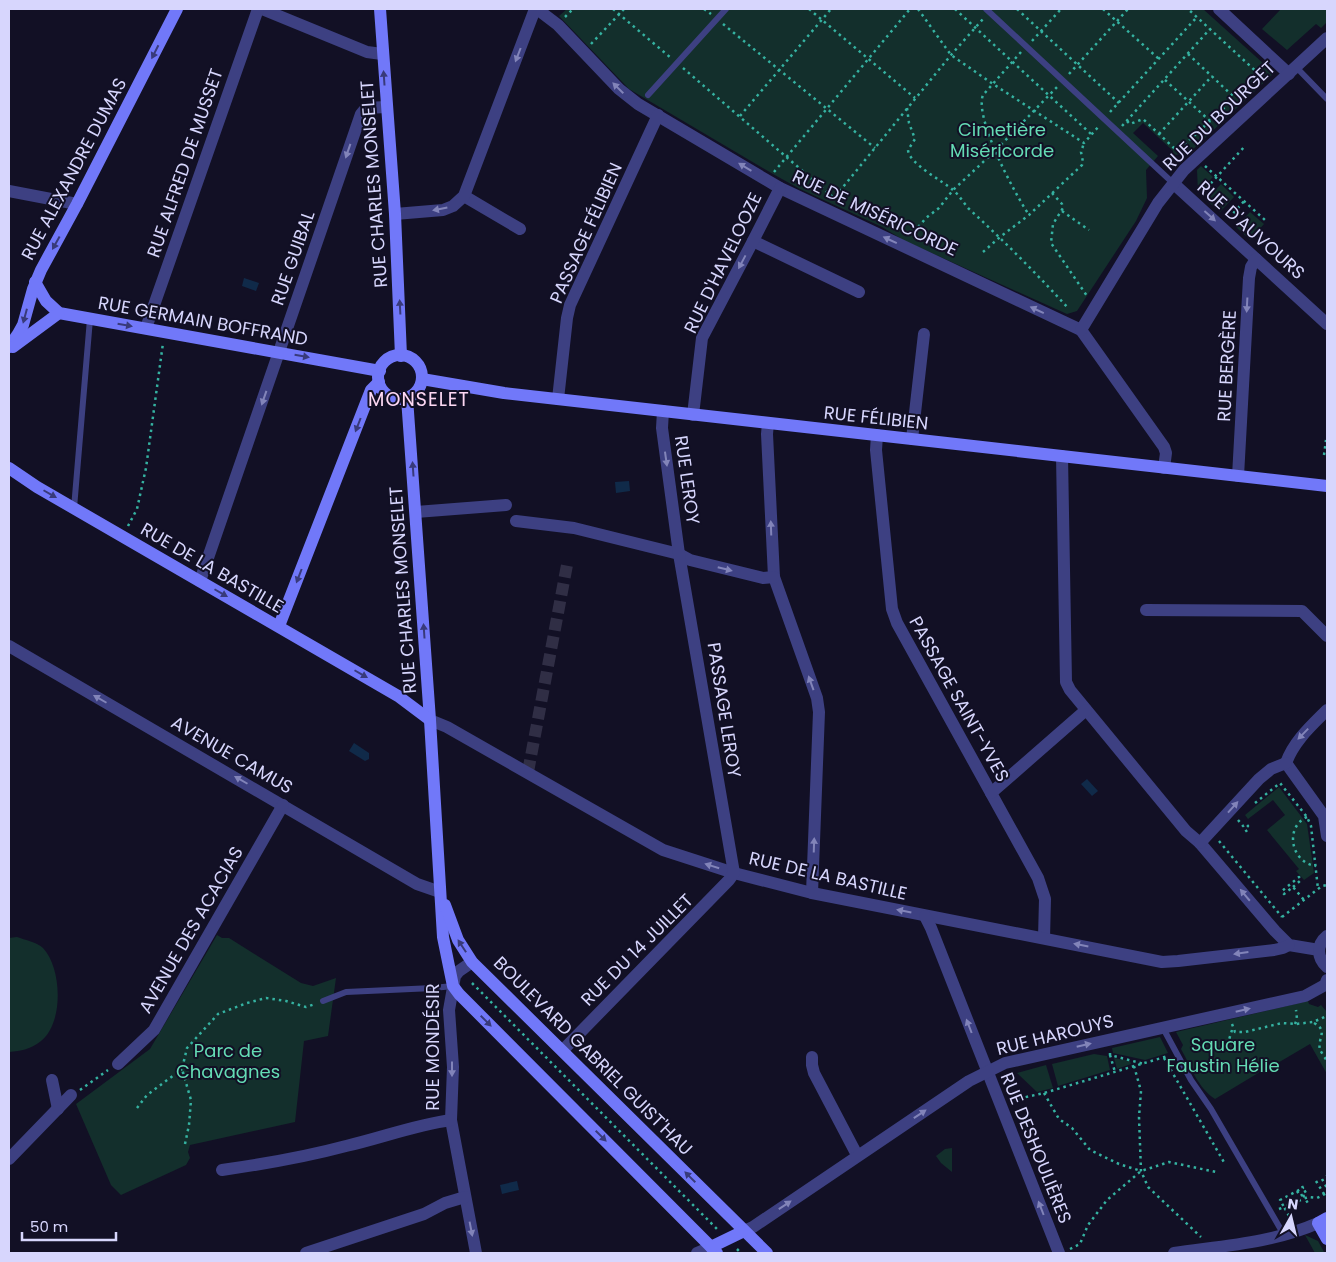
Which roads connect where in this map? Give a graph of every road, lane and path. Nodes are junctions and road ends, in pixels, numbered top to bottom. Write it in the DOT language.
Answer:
graph roads {
  1 [pos="177,9"];
  2 [pos="260,9"];
  3 [pos="380,9"];
  4 [pos="536,9"];
  5 [pos="613,9"];
  6 [pos="624,9"];
  7 [pos="726,9"];
  8 [pos="809,9"];
  9 [pos="832,9"];
  10 [pos="910,9"];
  11 [pos="918,9"];
  12 [pos="955,9"];
  13 [pos="1017,9"];
  14 [pos="1061,9"];
  15 [pos="1103,9"];
  16 [pos="1128,9"];
  17 [pos="1188,9"];
  18 [pos="988,10"];
  19 [pos="1222,10"];
  20 [pos="619,14"];
  21 [pos="1197,17"];
  22 [pos="717,19"];
  23 [pos="822,20"];
  24 [pos="1117,21"];
  25 [pos="975,28"];
  26 [pos="1210,29"];
  27 [pos="1041,31"];
  28 [pos="1327,38"];
  29 [pos="591,44"];
  30 [pos="1026,46"];
  31 [pos="382,54"];
  32 [pos="1188,54"];
  33 [pos="952,55"];
  34 [pos="868,59"];
  35 [pos="1159,59"];
  36 [pos="1012,62"];
  37 [pos="677,63"];
  38 [pos="1077,64"];
  39 [pos="780,70"];
  40 [pos="1292,70"];
  41 [pos="1212,76"];
  42 [pos="1165,79"];
  43 [pos="1063,80"];
  44 [pos="993,84"];
  45 [pos="648,95"];
  46 [pos="1049,96"];
  47 [pos="915,98"];
  48 [pos="1235,98"];
  49 [pos="1327,99"];
  50 [pos="1189,101"];
  51 [pos="1119,103"];
  52 [pos="386,107"];
  53 [pos="828,108"];
  54 [pos="907,108"];
  55 [pos="1034,111"];
  56 [pos="658,115"];
  57 [pos="740,117"];
  58 [pos="1105,118"];
  59 [pos="1210,120"];
  60 [pos="1127,121"];
  61 [pos="1118,130"];
  62 [pos="1091,134"];
  63 [pos="1159,134"];
  64 [pos="1084,143"];
  65 [pos="1245,146"];
  66 [pos="875,148"];
  67 [pos="995,151"];
  68 [pos="787,157"];
  69 [pos="1205,166"];
  70 [pos="775,172"];
  71 [pos="1217,176"];
  72 [pos="1173,183"];
  73 [pos="780,188"];
  74 [pos="953,190"];
  75 [pos="9,191"];
  76 [pos="1052,193"];
  77 [pos="1208,193"];
  78 [pos="464,196"];
  79 [pos="1245,200"];
  80 [pos="77,204"];
  81 [pos="1062,211"];
  82 [pos="395,214"];
  83 [pos="1028,215"];
  84 [pos="1228,220"];
  85 [pos="1265,220"];
  86 [pos="520,229"];
  87 [pos="1088,230"];
  88 [pos="914,232"];
  89 [pos="1000,237"];
  90 [pos="754,241"];
  91 [pos="984,252"];
  92 [pos="1256,258"];
  93 [pos="35,282"];
  94 [pos="859,292"];
  95 [pos="1086,296"];
  96 [pos="60,313"];
  97 [pos="90,319"];
  98 [pos="1327,324"];
  99 [pos="146,328"];
  100 [pos="1076,328"];
  101 [pos="165,332"];
  102 [pos="924,334"];
  103 [pos="9,348"];
  104 [pos="280,352"];
  105 [pos="402,356"];
  106 [pos="380,376"];
  107 [pos="422,379"];
  108 [pos="408,398"];
  109 [pos="558,399"];
  110 [pos="663,411"];
  111 [pos="693,415"];
  112 [pos="768,423"];
  113 [pos="877,435"];
  114 [pos="912,439"];
  115 [pos="1326,440"];
  116 [pos="1324,455"];
  117 [pos="1062,456"];
  118 [pos="9,468"];
  119 [pos="1164,468"];
  120 [pos="1238,476"];
  121 [pos="1327,486"];
  122 [pos="506,505"];
  123 [pos="74,508"];
  124 [pos="416,512"];
  125 [pos="516,521"];
  126 [pos="122,537"];
  127 [pos="679,554"];
  128 [pos="774,577"];
  129 [pos="200,581"];
  130 [pos="1146,610"];
  131 [pos="279,626"];
  132 [pos="1327,636"];
  133 [pos="9,646"];
  134 [pos="427,684"];
  135 [pos="398,696"];
  136 [pos="1086,710"];
  137 [pos="1327,710"];
  138 [pos="430,720"];
  139 [pos="1286,763"];
  140 [pos="991,794"];
  141 [pos="283,805"];
  142 [pos="1252,806"];
  143 [pos="1326,812"];
  144 [pos="1307,817"];
  145 [pos="1233,826"];
  146 [pos="1245,829"];
  147 [pos="1220,836"];
  148 [pos="1327,836"];
  149 [pos="1200,843"];
  150 [pos="1316,866"];
  151 [pos="734,873"];
  152 [pos="1290,884"];
  153 [pos="1327,885"];
  154 [pos="1318,889"];
  155 [pos="440,892"];
  156 [pos="812,893"];
  157 [pos="1304,900"];
  158 [pos="925,916"];
  159 [pos="1327,936"];
  160 [pos="1044,942"];
  161 [pos="1289,945"];
  162 [pos="1319,950"];
  163 [pos="472,962"];
  164 [pos="1327,967"];
  165 [pos="483,972"];
  166 [pos="472,983"];
  167 [pos="1326,984"];
  168 [pos="456,990"];
  169 [pos="324,1001"];
  170 [pos="1297,1009"];
  171 [pos="1229,1013"];
  172 [pos="1327,1016"];
  173 [pos="1313,1022"];
  174 [pos="1293,1024"];
  175 [pos="1163,1028"];
  176 [pos="1233,1028"];
  177 [pos="1238,1046"];
  178 [pos="1109,1047"];
  179 [pos="562,1050"];
  180 [pos="1110,1055"];
  181 [pos="812,1057"];
  182 [pos="1327,1061"];
  183 [pos="118,1064"];
  184 [pos="1144,1064"];
  185 [pos="1134,1066"];
  186 [pos="182,1069"];
  187 [pos="986,1071"];
  188 [pos="1115,1072"];
  189 [pos="52,1080"];
  190 [pos="1044,1093"];
  191 [pos="71,1095"];
  192 [pos="1014,1101"];
  193 [pos="137,1108"];
  194 [pos="58,1110"];
  195 [pos="451,1120"];
  196 [pos="184,1144"];
  197 [pos="857,1156"];
  198 [pos="9,1159"];
  199 [pos="1225,1164"];
  200 [pos="222,1170"];
  201 [pos="1141,1171"];
  202 [pos="1216,1172"];
  203 [pos="1322,1179"];
  204 [pos="1316,1181"];
  205 [pos="1327,1188"];
  206 [pos="1297,1191"];
  207 [pos="1326,1194"];
  208 [pos="465,1197"];
  209 [pos="1304,1197"];
  210 [pos="1309,1205"];
  211 [pos="1282,1208"];
  212 [pos="1289,1216"];
  213 [pos="1323,1221"];
  214 [pos="1192,1227"];
  215 [pos="717,1229"];
  216 [pos="744,1231"];
  217 [pos="1284,1235"];
  218 [pos="1327,1239"];
  219 [pos="737,1249"];
  220 [pos="714,1250"];
  221 [pos="1063,1252"];
  222 [pos="306,1253"];
  223 [pos="476,1253"];
  224 [pos="697,1253"];
  225 [pos="741,1253"];
  226 [pos="767,1253"];
  227 [pos="1174,1253"];
  1 -- 80 [label="main road, RUE ALEXANDRE DUMAS, one-way"];
  2 -- 31 [label="street"];
  2 -- 99 [label="street, RUE ALFRED DE MUSSET"];
  3 -- 31 [label="main road, RUE CHARLES MONSELET"];
  56 -- 4 [label="street, RUE DE MISÉRICORDE, one-way"];
  4 -- 78 [label="street, one-way"];
  5 -- 20 [label="path"];
  6 -- 20 [label="path"];
  7 -- 22 [label="lane"];
  8 -- 23 [label="path"];
  9 -- 23 [label="path"];
  10 -- 34 [label="path"];
  11 -- 33 [label="path"];
  12 -- 25 [label="path"];
  13 -- 27 [label="path"];
  14 -- 27 [label="path"];
  15 -- 24 [label="path"];
  16 -- 24 [label="path"];
  17 -- 21 [label="path"];
  18 -- 25 [label="path"];
  18 -- 30 [label="lane"];
  19 -- 40 [label="street"];
  20 -- 29 [label="path"];
  20 -- 37 [label="path"];
  21 -- 26 [label="path"];
  21 -- 35 [label="path"];
  22 -- 37 [label="lane"];
  22 -- 39 [label="path"];
  23 -- 34 [label="path"];
  23 -- 39 [label="path"];
  24 -- 35 [label="path"];
  24 -- 38 [label="path"];
  25 -- 33 [label="path"];
  25 -- 36 [label="path"];
  26 -- 32 [label="path"];
  26 -- 48 [label="path"];
  27 -- 30 [label="path"];
  27 -- 38 [label="path"];
  28 -- 40 [label="street, RUE DU BOURGET"];
  30 -- 36 [label="path"];
  30 -- 43 [label="lane"];
  52 -- 31 [label="main road, RUE CHARLES MONSELET, one-way"];
  32 -- 41 [label="path"];
  32 -- 42 [label="path"];
  33 -- 44 [label="path"];
  33 -- 47 [label="path"];
  34 -- 47 [label="path"];
  34 -- 53 [label="path"];
  35 -- 51 [label="path"];
  36 -- 44 [label="path"];
  36 -- 46 [label="path"];
  37 -- 45 [label="lane"];
  37 -- 57 [label="path"];
  38 -- 43 [label="path"];
  38 -- 51 [label="path"];
  39 -- 53 [label="path"];
  39 -- 57 [label="path"];
  40 -- 49 [label="lane"];
  40 -- 72 [label="street, RUE DU BOURGET"];
  41 -- 48 [label="path"];
  41 -- 50 [label="path"];
  42 -- 50 [label="path"];
  42 -- 60 [label="path"];
  43 -- 46 [label="path"];
  43 -- 58 [label="lane"];
  44 -- 55 [label="path"];
  44 -- 67 [label="path"];
  46 -- 55 [label="path"];
  46 -- 62 [label="path"];
  47 -- 54 [label="path"];
  48 -- 59 [label="path"];
  50 -- 59 [label="path"];
  50 -- 63 [label="path"];
  51 -- 58 [label="path"];
  52 -- 82 [label="main road, RUE CHARLES MONSELET"];
  52 -- 104 [label="street, RUE GUIBAL, one-way"];
  53 -- 66 [label="path"];
  53 -- 68 [label="path"];
  54 -- 66 [label="path"];
  54 -- 74 [label="path"];
  55 -- 64 [label="path"];
  55 -- 67 [label="path"];
  73 -- 56 [label="street, RUE DE MISÉRICORDE, one-way"];
  56 -- 109 [label="street, PASSAGE FÉLIBIEN"];
  57 -- 68 [label="path"];
  58 -- 61 [label="lane"];
  58 -- 62 [label="path"];
  59 -- 63 [label="path"];
  60 -- 61 [label="path"];
  60 -- 63 [label="path"];
  61 -- 72 [label="lane"];
  62 -- 64 [label="path"];
  64 -- 76 [label="path"];
  65 -- 71 [label="path"];
  66 -- 68 [label="path"];
  67 -- 74 [label="path"];
  67 -- 83 [label="path"];
  68 -- 70 [label="path"];
  69 -- 71 [label="path"];
  71 -- 77 [label="path"];
  71 -- 79 [label="path"];
  72 -- 92 [label="street, RUE D'AUVOURS, one-way"];
  72 -- 100 [label="street, RUE DU BOURGET"];
  73 -- 90 [label="street, RUE D'HAVELOOZE"];
  100 -- 73 [label="street, RUE DE MISÉRICORDE, one-way"];
  74 -- 88 [label="path"];
  74 -- 89 [label="path"];
  75 -- 80 [label="street"];
  76 -- 81 [label="path"];
  76 -- 83 [label="path"];
  78 -- 82 [label="street, one-way"];
  78 -- 86 [label="street"];
  79 -- 84 [label="path"];
  79 -- 85 [label="path"];
  80 -- 93 [label="main road, RUE ALEXANDRE DUMAS, one-way"];
  81 -- 87 [label="path"];
  81 -- 95 [label="path"];
  105 -- 82 [label="main road, RUE CHARLES MONSELET, one-way"];
  83 -- 89 [label="path"];
  89 -- 91 [label="path"];
  89 -- 100 [label="path"];
  90 -- 94 [label="street"];
  90 -- 111 [label="street, RUE D'HAVELOOZE, one-way"];
  92 -- 98 [label="street, RUE D'AUVOURS"];
  92 -- 120 [label="street, RUE BERGÈRE, one-way"];
  93 -- 96 [label="main road"];
  93 -- 103 [label="main road, RUE ALEXANDRE DUMAS, one-way"];
  96 -- 97 [label="main road, RUE GERMAIN BOFFRAND"];
  96 -- 103 [label="main road, RUE ALEXANDRE DUMAS"];
  97 -- 99 [label="main road, RUE GERMAIN BOFFRAND, one-way"];
  97 -- 123 [label="lane"];
  99 -- 101 [label="main road, RUE GERMAIN BOFFRAND"];
  100 -- 119 [label="street, RUE DE MISÉRICORDE"];
  101 -- 104 [label="main road, RUE GERMAIN BOFFRAND"];
  101 -- 126 [label="path"];
  102 -- 114 [label="street"];
  104 -- 106 [label="main road, RUE GERMAIN BOFFRAND, one-way"];
  104 -- 129 [label="street, RUE GUIBAL, one-way"];
  105 -- 106 [label="main road"];
  105 -- 107 [label="main road"];
  106 -- 108 [label="main road"];
  106 -- 131 [label="main road, one-way"];
  107 -- 108 [label="main road"];
  107 -- 109 [label="main road, RUE FÉLIBIEN"];
  124 -- 108 [label="main road, RUE CHARLES MONSELET, one-way"];
  109 -- 110 [label="main road, RUE FÉLIBIEN"];
  110 -- 111 [label="main road, RUE FÉLIBIEN"];
  110 -- 127 [label="street, RUE LEROY, one-way"];
  111 -- 112 [label="main road, RUE FÉLIBIEN"];
  112 -- 113 [label="main road, RUE FÉLIBIEN"];
  128 -- 112 [label="street, one-way"];
  113 -- 114 [label="main road, RUE FÉLIBIEN"];
  113 -- 140 [label="street, PASSAGE SAINT-YVES"];
  114 -- 117 [label="main road, RUE FÉLIBIEN"];
  115 -- 116 [label="path"];
  117 -- 119 [label="main road, RUE FÉLIBIEN"];
  117 -- 136 [label="street"];
  118 -- 123 [label="main road, RUE DE LA BASTILLE, one-way"];
  119 -- 120 [label="main road, RUE FÉLIBIEN"];
  120 -- 121 [label="main road, RUE FÉLIBIEN"];
  122 -- 124 [label="street"];
  123 -- 126 [label="main road, RUE DE LA BASTILLE"];
  134 -- 124 [label="main road, RUE CHARLES MONSELET, one-way"];
  125 -- 127 [label="street"];
  126 -- 129 [label="main road, RUE DE LA BASTILLE"];
  127 -- 128 [label="street, one-way"];
  127 -- 151 [label="street, PASSAGE LEROY"];
  156 -- 128 [label="street, one-way"];
  129 -- 131 [label="main road, RUE DE LA BASTILLE, one-way"];
  130 -- 132 [label="street"];
  131 -- 135 [label="main road, RUE DE LA BASTILLE, one-way"];
  141 -- 133 [label="street, AVENUE CAMUS, one-way"];
  134 -- 135 [label="main road"];
  134 -- 138 [label="main road, RUE CHARLES MONSELET"];
  135 -- 138 [label="main road, RUE DE LA BASTILLE"];
  136 -- 140 [label="street"];
  136 -- 149 [label="street"];
  137 -- 139 [label="street, one-way"];
  151 -- 138 [label="street, RUE DE LA BASTILLE, one-way"];
  138 -- 155 [label="main road, RUE MONDÉSIR"];
  139 -- 143 [label="street"];
  149 -- 139 [label="street, one-way"];
  140 -- 160 [label="street, PASSAGE SAINT-YVES"];
  141 -- 155 [label="street, AVENUE CAMUS"];
  141 -- 183 [label="street, AVENUE DES ACACIAS"];
  142 -- 144 [label="path"];
  143 -- 148 [label="street"];
  144 -- 150 [label="path"];
  144 -- 150 [label="path"];
  145 -- 146 [label="path"];
  147 -- 157 [label="path"];
  161 -- 149 [label="street, one-way"];
  150 -- 154 [label="path"];
  151 -- 156 [label="street, RUE DE LA BASTILLE"];
  151 -- 179 [label="street, RUE DU 14 JUILLET"];
  152 -- 157 [label="path"];
  153 -- 154 [label="path"];
  154 -- 157 [label="path"];
  163 -- 155 [label="main road, BOULEVARD GABRIEL GUIST'HAU, one-way"];
  155 -- 168 [label="main road, RUE MONDÉSIR"];
  158 -- 156 [label="street, RUE DE LA BASTILLE, one-way"];
  158 -- 160 [label="street, RUE DE LA BASTILLE"];
  187 -- 158 [label="street, RUE DESHOULIÈRES, one-way"];
  159 -- 162 [label="street"];
  161 -- 160 [label="street, RUE DE LA BASTILLE, one-way"];
  161 -- 162 [label="street"];
  162 -- 164 [label="street"];
  163 -- 165 [label="main road, BOULEVARD GABRIEL GUIST'HAU"];
  163 -- 168 [label="street"];
  165 -- 166 [label="path"];
  165 -- 179 [label="main road, BOULEVARD GABRIEL GUIST'HAU"];
  166 -- 168 [label="path"];
  166 -- 215 [label="path"];
  171 -- 167 [label="street, RUE HAROUYS, one-way"];
  168 -- 169 [label="lane"];
  168 -- 195 [label="street, RUE MONDÉSIR, one-way"];
  168 -- 220 [label="main road, one-way"];
  169 -- 186 [label="path"];
  170 -- 174 [label="path"];
  171 -- 175 [label="street, RUE HAROUYS"];
  171 -- 176 [label="path"];
  172 -- 173 [label="path"];
  173 -- 174 [label="path"];
  173 -- 182 [label="path"];
  174 -- 176 [label="path"];
  187 -- 175 [label="street, RUE HAROUYS, one-way"];
  175 -- 217 [label="lane"];
  176 -- 177 [label="path"];
  178 -- 180 [label="path"];
  216 -- 179 [label="main road, BOULEVARD GABRIEL GUIST'HAU, one-way"];
  180 -- 184 [label="path"];
  180 -- 188 [label="path"];
  181 -- 197 [label="street"];
  183 -- 191 [label="path"];
  184 -- 185 [label="path"];
  184 -- 199 [label="path"];
  185 -- 188 [label="path"];
  185 -- 201 [label="path"];
  186 -- 193 [label="path"];
  186 -- 196 [label="path"];
  197 -- 187 [label="street, RUE HAROUYS, one-way"];
  221 -- 187 [label="street, RUE DESHOULIÈRES, one-way"];
  188 -- 190 [label="path"];
  189 -- 194 [label="street"];
  190 -- 192 [label="path"];
  190 -- 201 [label="path"];
  191 -- 194 [label="street"];
  194 -- 198 [label="street"];
  195 -- 200 [label="street"];
  195 -- 208 [label="street, RUE MONDÉSIR"];
  216 -- 197 [label="street, RUE HAROUYS, one-way"];
  201 -- 202 [label="path"];
  201 -- 214 [label="path"];
  201 -- 221 [label="path"];
  203 -- 205 [label="path"];
  204 -- 207 [label="path"];
  206 -- 209 [label="path"];
  206 -- 209 [label="path"];
  206 -- 211 [label="path"];
  207 -- 209 [label="path"];
  208 -- 222 [label="street"];
  208 -- 223 [label="street, RUE MONDÉSIR, one-way"];
  209 -- 210 [label="path"];
  209 -- 211 [label="path"];
  211 -- 212 [label="path"];
  213 -- 217 [label="street"];
  213 -- 218 [label="main road"];
  216 -- 220 [label="main road"];
  216 -- 226 [label="main road, BOULEVARD GABRIEL GUIST'HAU"];
  217 -- 227 [label="street"];
  219 -- 225 [label="path"];
  220 -- 224 [label="street"];
}
